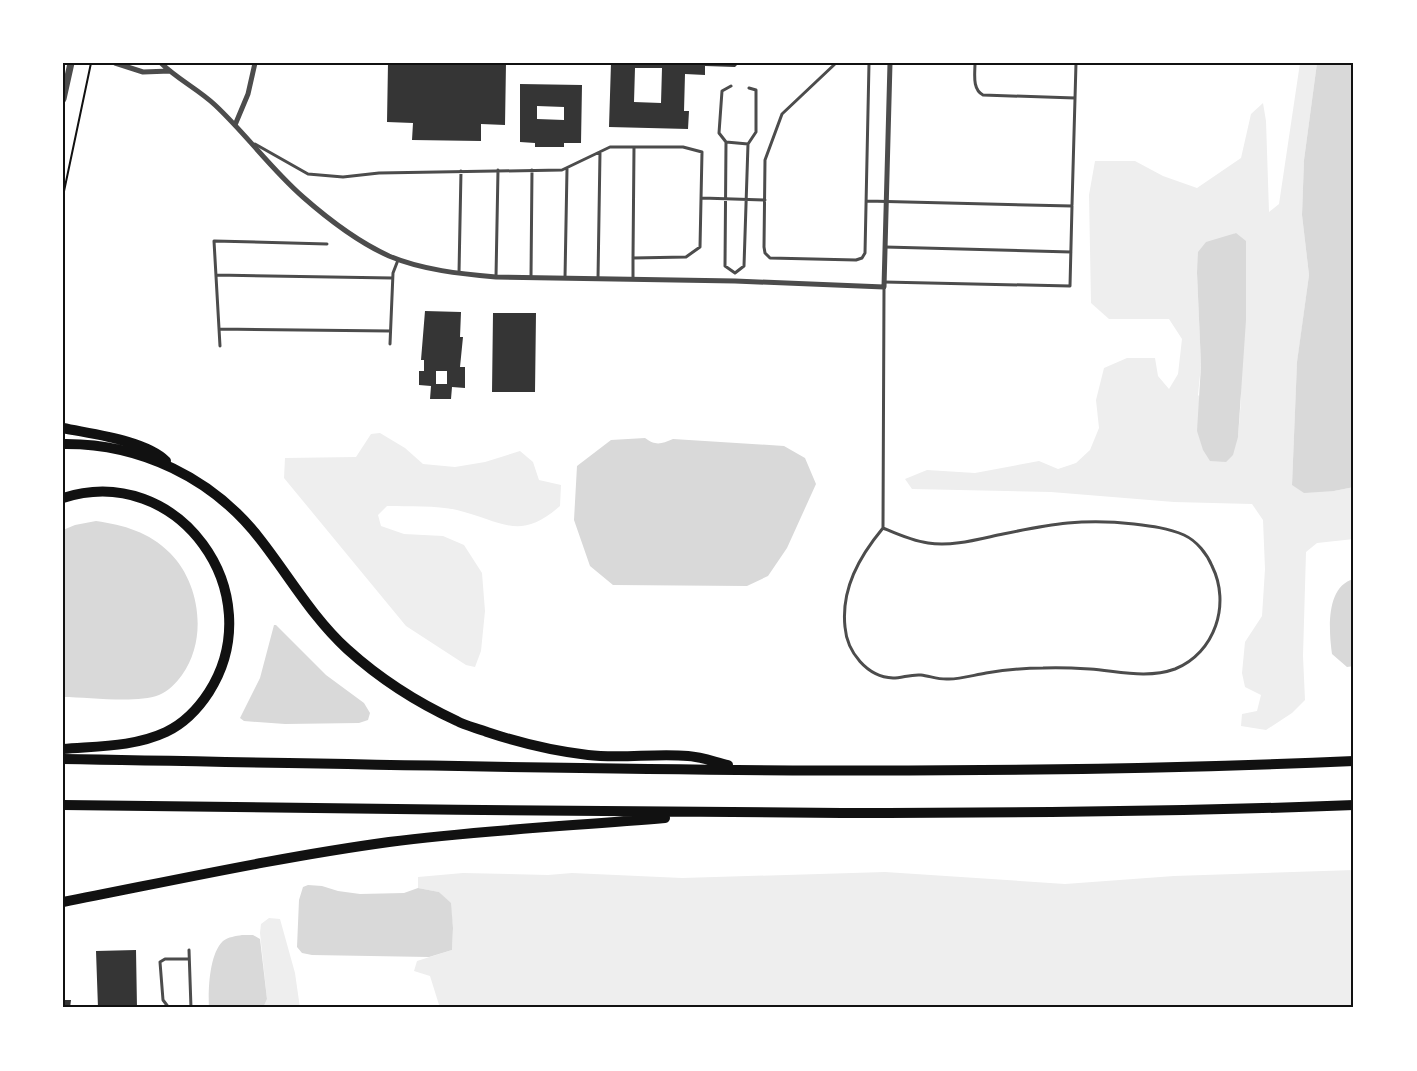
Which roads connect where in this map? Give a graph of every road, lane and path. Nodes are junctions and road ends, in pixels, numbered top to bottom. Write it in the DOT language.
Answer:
graph roads {
  1 [pos="71,63"];
  2 [pos="91,63"];
  3 [pos="116,63"];
  4 [pos="161,63"];
  5 [pos="255,63"];
  6 [pos="836,63"];
  7 [pos="869,63"];
  8 [pos="890,63"];
  9 [pos="975,63"];
  10 [pos="1076,63"];
  11 [pos="170,71"];
  12 [pos="731,86"];
  13 [pos="749,88"];
  14 [pos="1075,98"];
  15 [pos="63,99"];
  16 [pos="235,126"];
  17 [pos="250,142"];
  18 [pos="726,142"];
  19 [pos="748,144"];
  20 [pos="634,147"];
  21 [pos="600,152"];
  22 [pos="567,169"];
  23 [pos="498,170"];
  24 [pos="532,170"];
  25 [pos="461,171"];
  26 [pos="63,196"];
  27 [pos="702,198"];
  28 [pos="725,199"];
  29 [pos="746,199"];
  30 [pos="765,200"];
  31 [pos="867,201"];
  32 [pos="886,202"];
  33 [pos="1072,206"];
  34 [pos="327,244"];
  35 [pos="885,247"];
  36 [pos="1071,252"];
  37 [pos="633,258"];
  38 [pos="399,259"];
  39 [pos="459,273"];
  40 [pos="735,273"];
  41 [pos="216,274"];
  42 [pos="496,277"];
  43 [pos="392,278"];
  44 [pos="531,278"];
  45 [pos="565,278"];
  46 [pos="598,279"];
  47 [pos="633,279"];
  48 [pos="735,281"];
  49 [pos="884,284"];
  50 [pos="219,329"];
  51 [pos="390,331"];
  52 [pos="390,344"];
  53 [pos="220,346"];
  54 [pos="63,428"];
  55 [pos="63,444"];
  56 [pos="172,467"];
  57 [pos="63,498"];
  58 [pos="883,528"];
  59 [pos="63,749"];
  60 [pos="63,759"];
  61 [pos="1354,761"];
  62 [pos="749,770"];
  63 [pos="63,805"];
  64 [pos="1354,805"];
  65 [pos="720,813"];
  66 [pos="63,902"];
  67 [pos="189,950"];
  68 [pos="189,959"];
  69 [pos="169,1008"];
  70 [pos="190,1008"];
  1 -- 15 [label="street"];
  2 -- 26 [label="path"];
  3 -- 11 [label="street"];
  4 -- 11 [label="street"];
  5 -- 16 [label="street"];
  6 -- 30 [label="lane"];
  7 -- 31 [label="lane"];
  8 -- 32 [label="street"];
  9 -- 14 [label="lane"];
  10 -- 14 [label="lane"];
  11 -- 16 [label="street"];
  12 -- 18 [label="lane"];
  13 -- 19 [label="lane"];
  14 -- 33 [label="lane"];
  16 -- 17 [label="street"];
  17 -- 25 [label="lane"];
  17 -- 38 [label="street"];
  18 -- 19 [label="lane"];
  18 -- 28 [label="lane"];
  19 -- 29 [label="lane"];
  20 -- 21 [label="lane"];
  20 -- 27 [label="lane"];
  20 -- 37 [label="lane"];
  21 -- 22 [label="lane"];
  21 -- 46 [label="lane"];
  22 -- 24 [label="lane"];
  22 -- 45 [label="lane"];
  23 -- 24 [label="lane"];
  23 -- 25 [label="lane"];
  23 -- 42 [label="lane"];
  24 -- 44 [label="lane"];
  25 -- 39 [label="lane"];
  27 -- 28 [label="lane"];
  27 -- 37 [label="lane"];
  28 -- 29 [label="lane"];
  28 -- 40 [label="lane"];
  29 -- 30 [label="lane"];
  29 -- 40 [label="lane"];
  30 -- 31 [label="lane"];
  31 -- 32 [label="lane"];
  32 -- 33 [label="lane"];
  32 -- 35 [label="street"];
  33 -- 36 [label="lane"];
  34 -- 41 [label="lane"];
  35 -- 36 [label="lane"];
  35 -- 49 [label="street"];
  36 -- 49 [label="lane"];
  37 -- 47 [label="lane"];
  38 -- 39 [label="street"];
  38 -- 43 [label="lane"];
  39 -- 42 [label="street"];
  40 -- 48 [label="lane"];
  41 -- 43 [label="lane"];
  41 -- 50 [label="lane"];
  42 -- 44 [label="street"];
  43 -- 51 [label="lane"];
  44 -- 45 [label="street"];
  45 -- 46 [label="street"];
  46 -- 47 [label="street"];
  47 -- 48 [label="street"];
  48 -- 49 [label="street"];
  49 -- 58 [label="lane"];
  50 -- 51 [label="lane"];
  50 -- 53 [label="lane"];
  51 -- 52 [label="lane"];
  54 -- 56 [label="highway"];
  55 -- 56 [label="highway"];
  56 -- 62 [label="highway"];
  57 -- 59 [label="highway"];
  58 -- 58 [label="lane"];
  60 -- 62 [label="highway"];
  61 -- 62 [label="highway"];
  63 -- 65 [label="highway"];
  64 -- 65 [label="highway"];
  65 -- 66 [label="highway"];
  67 -- 68 [label="lane"];
  68 -- 69 [label="lane"];
  68 -- 70 [label="lane"];
}
